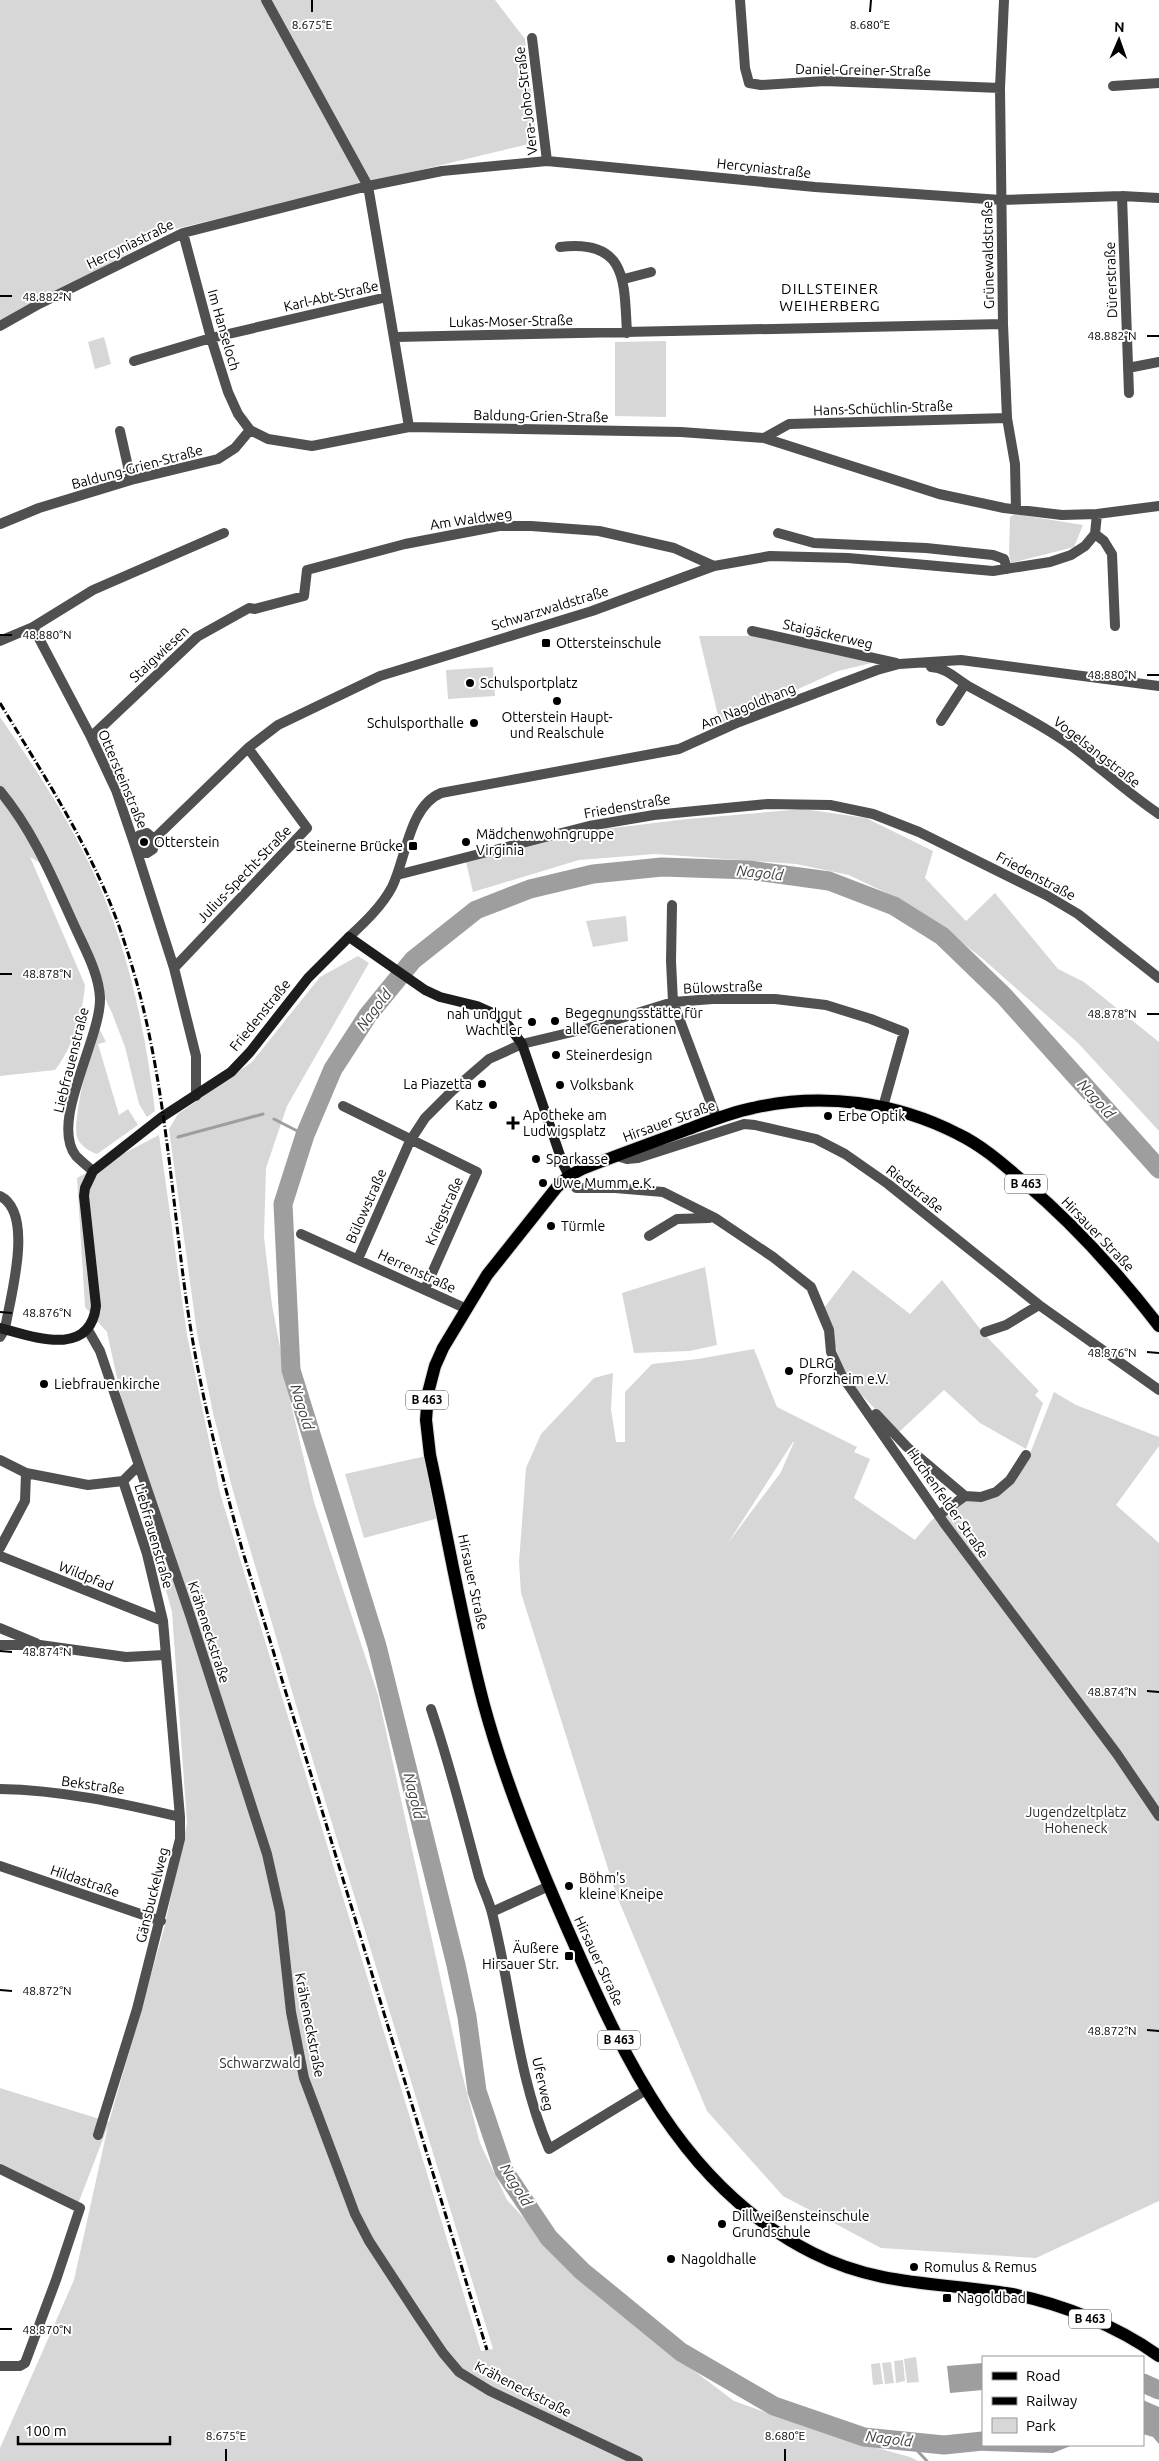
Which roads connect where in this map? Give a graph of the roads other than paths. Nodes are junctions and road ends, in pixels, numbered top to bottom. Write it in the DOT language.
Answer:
graph roads {
  1 [pos="266,0"];
  2 [pos="740,0"];
  3 [pos="1004,0"];
  4 [pos="532,38"];
  5 [pos="1159,83"];
  6 [pos="1113,86"];
  7 [pos="1000,88"];
  8 [pos="547,161"];
  9 [pos="368,186"];
  10 [pos="1122,196"];
  11 [pos="1159,198"];
  12 [pos="1001,200"];
  13 [pos="183,233"];
  14 [pos="560,247"];
  15 [pos="651,272"];
  16 [pos="624,279"];
  17 [pos="387,297"];
  18 [pos="1003,324"];
  19 [pos="0,326"];
  20 [pos="627,333"];
  21 [pos="396,337"];
  22 [pos="211,338"];
  23 [pos="134,361"];
  24 [pos="1159,362"];
  25 [pos="1128,368"];
  26 [pos="1128,393"];
  27 [pos="1007,418"];
  28 [pos="409,427"];
  29 [pos="250,430"];
  30 [pos="120,431"];
  31 [pos="764,438"];
  32 [pos="131,480"];
  33 [pos="1159,506"];
  34 [pos="1016,509"];
  35 [pos="1097,514"];
  36 [pos="0,524"];
  37 [pos="224,533"];
  38 [pos="778,533"];
  39 [pos="1095,534"];
  40 [pos="714,566"];
  41 [pos="1007,569"];
  42 [pos="255,609"];
  43 [pos="1115,626"];
  44 [pos="33,627"];
  45 [pos="752,631"];
  46 [pos="0,641"];
  47 [pos="899,664"];
  48 [pos="965,684"];
  49 [pos="1159,686"];
  50 [pos="941,721"];
  51 [pos="91,737"];
  52 [pos="248,748"];
  53 [pos="0,791"];
  54 [pos="1159,814"];
  55 [pos="135,846"];
  56 [pos="397,875"];
  57 [pos="672,905"];
  58 [pos="349,937"];
  59 [pos="174,968"];
  60 [pos="1159,978"];
  61 [pos="673,1002"];
  62 [pos="522,1044"];
  63 [pos="196,1096"];
  64 [pos="343,1106"];
  65 [pos="883,1107"];
  66 [pos="717,1119"];
  67 [pos="410,1141"];
  68 [pos="617,1156"];
  69 [pos="93,1171"];
  70 [pos="569,1176"];
  71 [pos="0,1196"];
  72 [pos="715,1218"];
  73 [pos="301,1234"];
  74 [pos="649,1236"];
  75 [pos="358,1259"];
  76 [pos="425,1289"];
  77 [pos="1039,1305"];
  78 [pos="467,1309"];
  79 [pos="1159,1326"];
  80 [pos="88,1330"];
  81 [pos="2,1331"];
  82 [pos="985,1332"];
  83 [pos="1159,1390"];
  84 [pos="863,1405"];
  85 [pos="1026,1455"];
  86 [pos="0,1460"];
  87 [pos="138,1466"];
  88 [pos="26,1473"];
  89 [pos="123,1481"];
  90 [pos="965,1496"];
  91 [pos="939,1515"];
  92 [pos="0,1548"];
  93 [pos="0,1556"];
  94 [pos="162,1621"];
  95 [pos="0,1628"];
  96 [pos="40,1644"];
  97 [pos="0,1645"];
  98 [pos="164,1656"];
  99 [pos="431,1709"];
  100 [pos="0,1789"];
  101 [pos="1159,1816"];
  102 [pos="180,1817"];
  103 [pos="0,1866"];
  104 [pos="549,1886"];
  105 [pos="492,1912"];
  106 [pos="161,1921"];
  107 [pos="646,2090"];
  108 [pos="98,2135"];
  109 [pos="0,2169"];
  110 [pos="1159,2356"];
  111 [pos="0,2366"];
  112 [pos="638,2461"];
  1 -- 9 [label="street"];
  2 -- 7 [label="street, Daniel-Greiner-Straße"];
  3 -- 7 [label="street, Grünewaldstraße"];
  4 -- 8 [label="street, Vera-Joho-Straße"];
  5 -- 6 [label="street"];
  7 -- 12 [label="street, Grünewaldstraße"];
  8 -- 9 [label="street, Hercyniastraße"];
  8 -- 12 [label="street, Hercyniastraße"];
  9 -- 13 [label="street, Hercyniastraße"];
  9 -- 17 [label="street"];
  10 -- 11 [label="street, Hercyniastraße"];
  10 -- 12 [label="street, Hercyniastraße"];
  10 -- 25 [label="street, Dürerstraße"];
  12 -- 18 [label="street, Grünewaldstraße"];
  13 -- 19 [label="street, Hercyniastraße"];
  13 -- 22 [label="street, Im Hanseloch"];
  14 -- 16 [label="street"];
  15 -- 16 [label="street"];
  16 -- 20 [label="street"];
  17 -- 21 [label="street, Karl-Abt-Straße"];
  17 -- 22 [label="street, Karl-Abt-Straße"];
  18 -- 20 [label="street, Lukas-Moser-Straße"];
  18 -- 27 [label="street, Grünewaldstraße"];
  20 -- 21 [label="street, Lukas-Moser-Straße"];
  21 -- 28 [label="street, Karl-Abt-Straße"];
  22 -- 23 [label="street, Karl-Abt-Straße"];
  22 -- 29 [label="street, Im Hanseloch"];
  24 -- 25 [label="street"];
  25 -- 26 [label="street, Dürerstraße"];
  27 -- 31 [label="street, Hans-Schüchlin-Straße"];
  27 -- 34 [label="street, Grünewaldstraße"];
  28 -- 29 [label="street, Baldung-Grien-Straße"];
  28 -- 31 [label="street, Baldung-Grien-Straße"];
  29 -- 32 [label="street, Baldung-Grien-Straße"];
  30 -- 32 [label="street"];
  31 -- 34 [label="street, Baldung-Grien-Straße"];
  32 -- 36 [label="street, Baldung-Grien-Straße"];
  33 -- 35 [label="street"];
  34 -- 35 [label="street, Baldung-Grien-Straße"];
  35 -- 39 [label="street"];
  37 -- 44 [label="street"];
  38 -- 41 [label="street"];
  39 -- 41 [label="street, Schwarzwaldstraße"];
  39 -- 43 [label="street"];
  40 -- 41 [label="street, Schwarzwaldstraße"];
  40 -- 42 [label="street, Am Waldweg"];
  40 -- 52 [label="street, Schwarzwaldstraße"];
  42 -- 51 [label="street, Staigwiesen"];
  44 -- 46 [label="street"];
  44 -- 51 [label="street, Ottersteinstraße"];
  45 -- 47 [label="street, Staigäckerweg"];
  47 -- 48 [label="street, Vogelsangstraße"];
  47 -- 49 [label="street, Am Nagoldhang"];
  47 -- 56 [label="street, Am Nagoldhang"];
  48 -- 50 [label="street"];
  48 -- 54 [label="street, Vogelsangstraße"];
  51 -- 55 [label="street, Ottersteinstraße"];
  52 -- 55 [label="street, Schwarzwaldstraße"];
  52 -- 59 [label="street, Julius-Specht-Straße"];
  53 -- 69 [label="street, Liebfrauenstraße"];
  55 -- 59 [label="street, Ottersteinstraße"];
  56 -- 58 [label="street, Friedenstraße"];
  56 -- 60 [label="street, Friedenstraße"];
  57 -- 61 [label="street"];
  58 -- 62 [label="street"];
  58 -- 63 [label="street, Friedenstraße"];
  59 -- 63 [label="street, Ottersteinstraße"];
  61 -- 62 [label="street, Bülowstraße"];
  61 -- 65 [label="street, Bülowstraße"];
  61 -- 66 [label="street"];
  62 -- 67 [label="street, Bülowstraße"];
  62 -- 70 [label="street"];
  63 -- 69 [label="street, Friedenstraße"];
  64 -- 67 [label="street"];
  65 -- 66 [label="main road, Hirsauer Straße / B 463"];
  65 -- 79 [label="main road, Hirsauer Straße / B 463"];
  66 -- 68 [label="main road, Hirsauer Straße / B 463"];
  67 -- 75 [label="street, Bülowstraße"];
  67 -- 76 [label="street, Kriegstraße"];
  68 -- 70 [label="main road, Hirsauer Straße / B 463"];
  68 -- 77 [label="street, Riedstraße"];
  69 -- 80 [label="street"];
  70 -- 72 [label="street, Huchenfelder Straße"];
  70 -- 78 [label="main road, Hirsauer Straße / B 463"];
  71 -- 81 [label="street"];
  72 -- 74 [label="street"];
  72 -- 84 [label="street, Huchenfelder Straße"];
  73 -- 75 [label="street, Herrenstraße"];
  75 -- 76 [label="street, Herrenstraße"];
  76 -- 78 [label="street, Herrenstraße"];
  77 -- 82 [label="street"];
  77 -- 83 [label="street, Riedstraße"];
  78 -- 104 [label="main road, Hirsauer Straße / B 463"];
  80 -- 81 [label="street"];
  80 -- 87 [label="street, Liebfrauenstraße"];
  84 -- 90 [label="street"];
  84 -- 91 [label="street, Huchenfelder Straße"];
  85 -- 90 [label="street"];
  86 -- 88 [label="street"];
  87 -- 89 [label="street, Liebfrauenstraße"];
  87 -- 112 [label="street, Kräheneckstraße"];
  88 -- 89 [label="street"];
  88 -- 92 [label="street"];
  89 -- 94 [label="street, Liebfrauenstraße"];
  90 -- 91 [label="street"];
  91 -- 101 [label="street, Huchenfelder Straße"];
  93 -- 94 [label="street, Wildpfad"];
  94 -- 98 [label="street, Liebfrauenstraße"];
  95 -- 96 [label="street"];
  96 -- 97 [label="street"];
  96 -- 98 [label="street"];
  98 -- 102 [label="street, Gänsbuckelweg"];
  99 -- 105 [label="street, Uferweg"];
  100 -- 102 [label="street, Bekstraße"];
  102 -- 106 [label="street, Gänsbuckelweg"];
  103 -- 106 [label="street, Hildastraße"];
  104 -- 105 [label="street"];
  104 -- 107 [label="main road, Hirsauer Straße / B 463"];
  105 -- 107 [label="street, Uferweg"];
  106 -- 108 [label="street, Gänsbuckelweg"];
  107 -- 110 [label="main road, Hirsauer Straße / B 463"];
  109 -- 111 [label="street"];
}
